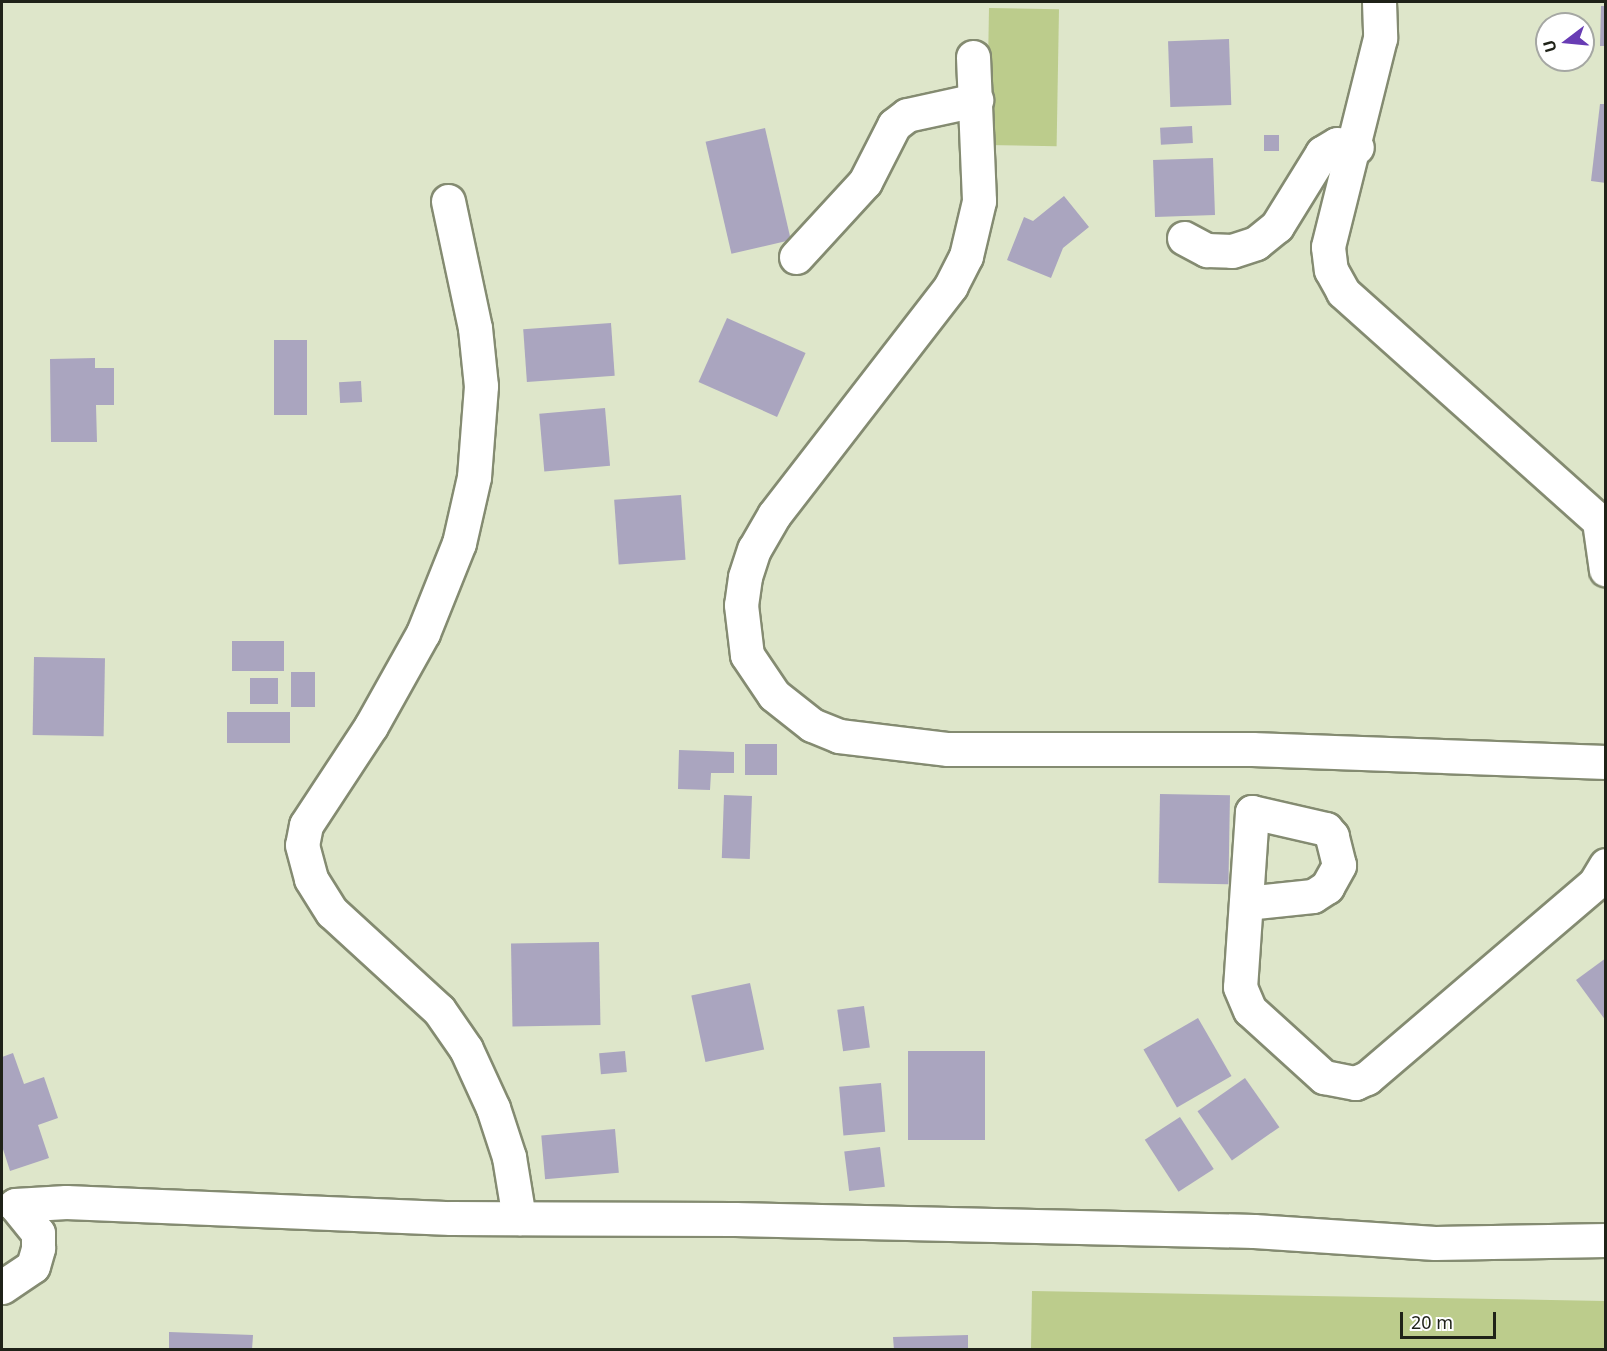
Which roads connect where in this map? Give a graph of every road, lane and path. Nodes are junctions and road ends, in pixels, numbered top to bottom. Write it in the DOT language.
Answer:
graph roads {
  1 [pos="1379,2"];
  2 [pos="973,57"];
  3 [pos="976,100"];
  4 [pos="1357,147"];
  5 [pos="448,201"];
  6 [pos="1184,238"];
  7 [pos="796,257"];
  8 [pos="1602,520"];
  9 [pos="1605,570"];
  10 [pos="1605,762"];
  11 [pos="1605,866"];
  12 [pos="1246,903"];
  13 [pos="8,1199"];
  14 [pos="519,1218"];
  15 [pos="1605,1240"];
  16 [pos="2,1287"];
  1 -- 4 [label="street"];
  2 -- 3 [label="street"];
  3 -- 7 [label="street"];
  3 -- 10 [label="street"];
  4 -- 6 [label="street"];
  4 -- 8 [label="street"];
  5 -- 14 [label="street"];
  8 -- 9 [label="street"];
  11 -- 12 [label="street"];
  13 -- 14 [label="street"];
  13 -- 16 [label="street"];
  14 -- 15 [label="street"];
}
